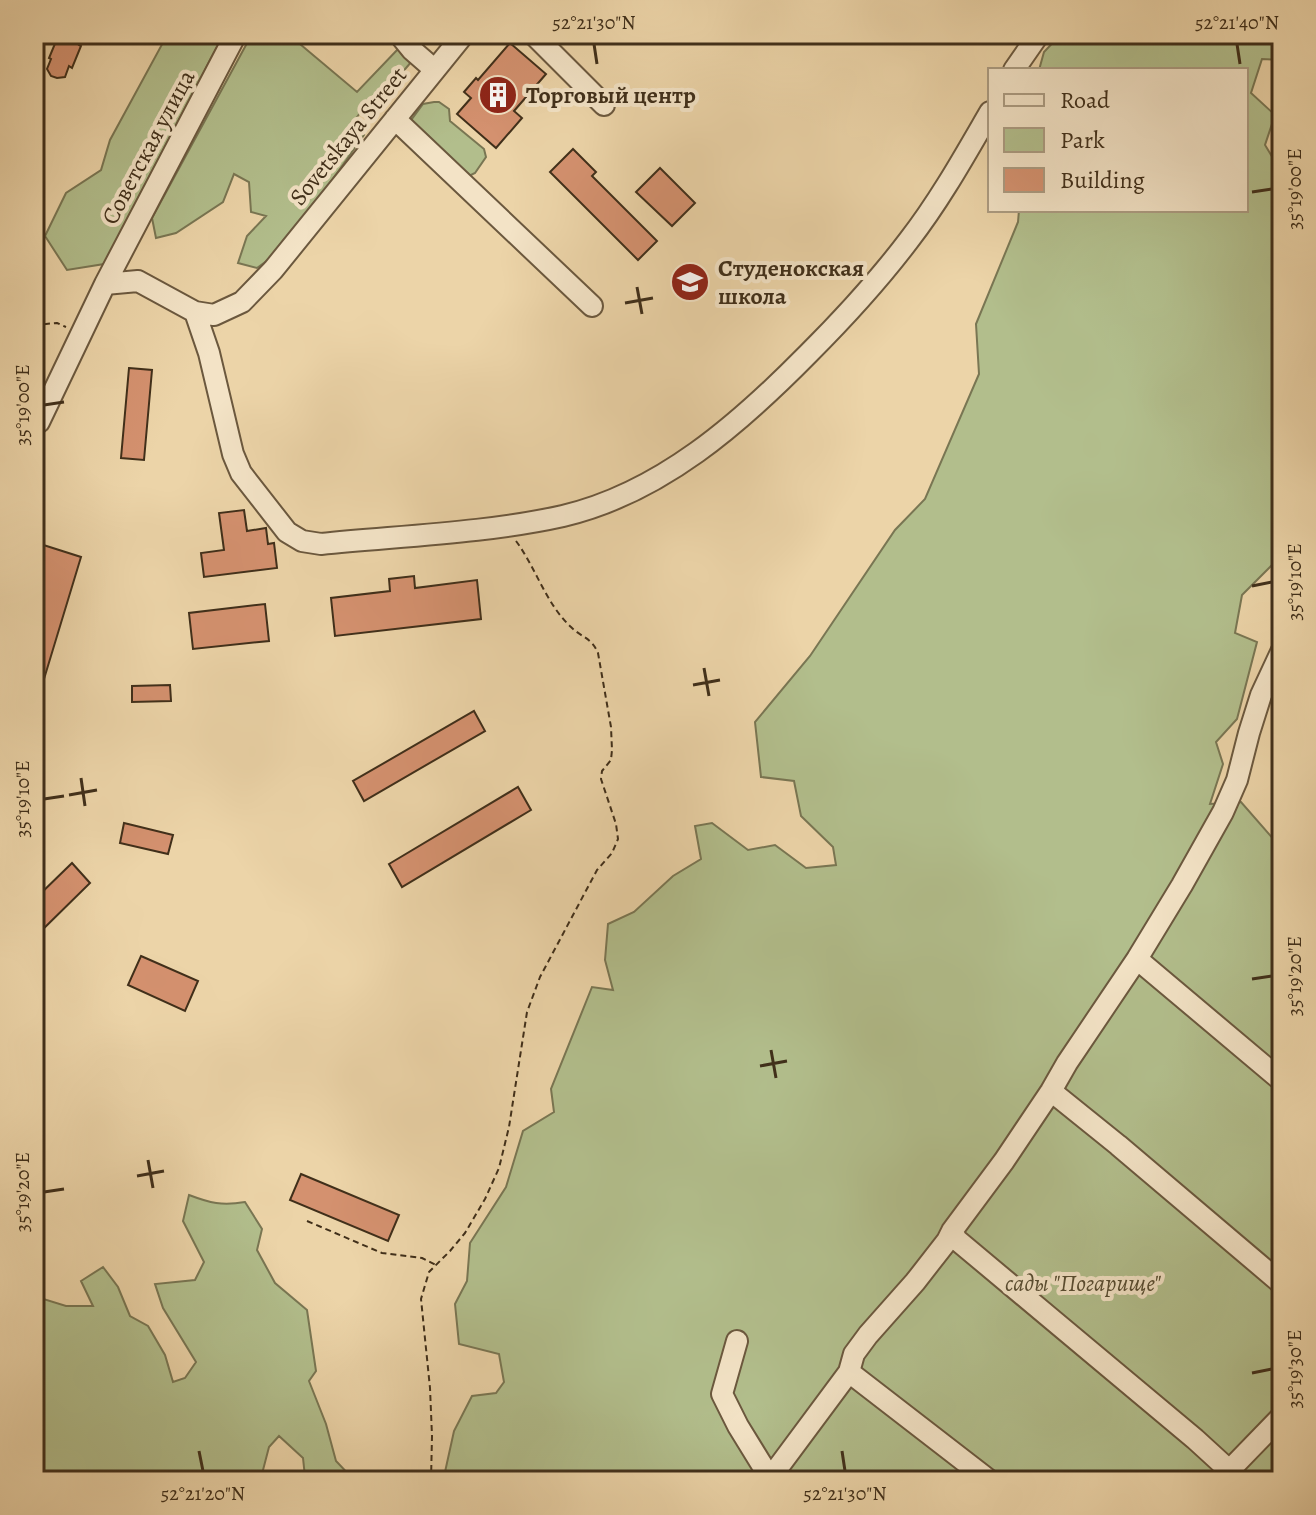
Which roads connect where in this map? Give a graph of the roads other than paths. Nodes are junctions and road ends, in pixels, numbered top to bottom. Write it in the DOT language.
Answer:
graph roads {
  1 [pos="236,34"];
  2 [pos="399,34"];
  3 [pos="464,34"];
  4 [pos="533,34"];
  5 [pos="1039,34"];
  6 [pos="1015,68"];
  7 [pos="435,70"];
  8 [pos="604,105"];
  9 [pos="988,115"];
  10 [pos="395,119"];
  11 [pos="105,284"];
  12 [pos="592,306"];
  13 [pos="195,312"];
  14 [pos="34,426"];
  15 [pos="1282,650"];
  16 [pos="1137,959"];
  17 [pos="1282,1081"];
  18 [pos="1051,1091"];
  19 [pos="952,1231"];
  20 [pos="1282,1284"];
  21 [pos="737,1341"];
  22 [pos="849,1372"];
  23 [pos="1282,1416"];
  24 [pos="1224,1476"];
  25 [pos="769,1480"];
  26 [pos="990,1481"];
  1 -- 11 [label="street, Советская улица"];
  2 -- 7 [label="street"];
  3 -- 7 [label="street, Sovetskaya Street"];
  4 -- 8 [label="street"];
  5 -- 6 [label="street"];
  7 -- 10 [label="street, Sovetskaya Street"];
  9 -- 13 [label="street"];
  10 -- 12 [label="street"];
  10 -- 13 [label="street, Sovetskaya Street"];
  11 -- 13 [label="street"];
  11 -- 14 [label="street, Советская улица"];
  15 -- 16 [label="street"];
  16 -- 17 [label="street"];
  16 -- 18 [label="street"];
  18 -- 19 [label="street"];
  18 -- 20 [label="street"];
  19 -- 22 [label="street"];
  19 -- 24 [label="street"];
  21 -- 25 [label="street"];
  22 -- 25 [label="street"];
  22 -- 26 [label="street"];
  23 -- 24 [label="street"];
}
